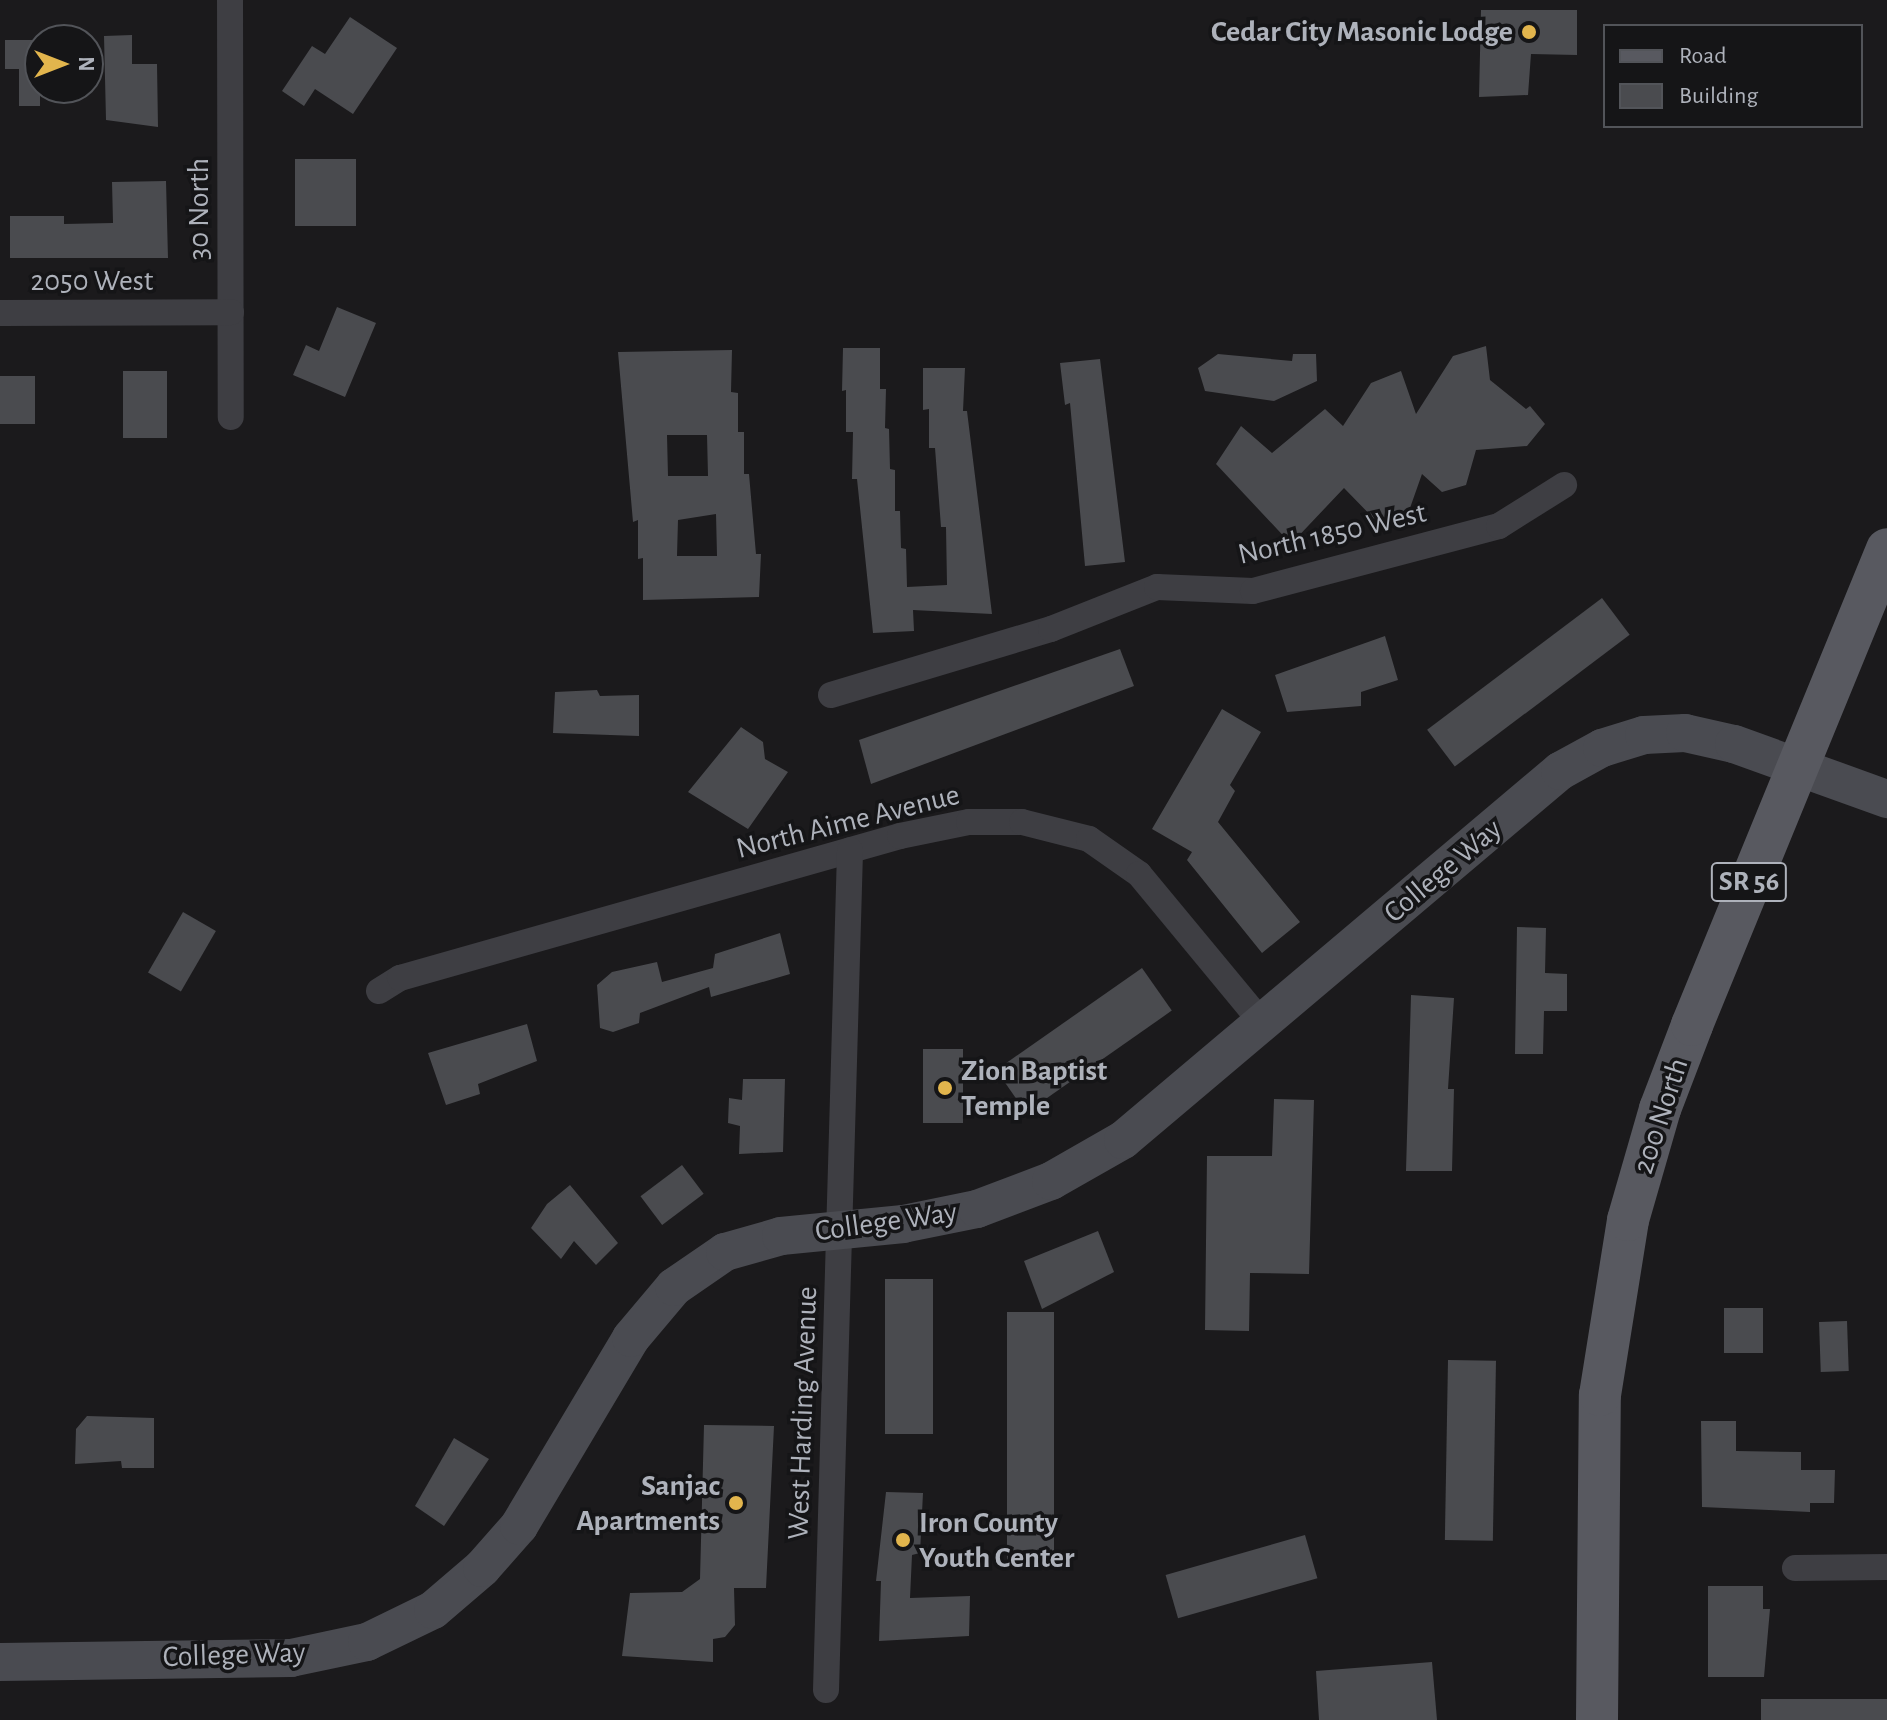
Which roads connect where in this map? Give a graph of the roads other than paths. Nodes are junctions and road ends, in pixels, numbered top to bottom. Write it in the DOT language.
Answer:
graph roads {
  1 [pos="230,0"];
  2 [pos="231,312"];
  3 [pos="0,313"];
  4 [pos="231,417"];
  5 [pos="1564,485"];
  6 [pos="1887,549"];
  7 [pos="831,695"];
  8 [pos="1796,767"];
  9 [pos="1887,799"];
  10 [pos="850,850"];
  11 [pos="379,991"];
  12 [pos="1264,1025"];
  13 [pos="841,1228"];
  14 [pos="1887,1567"];
  15 [pos="1795,1568"];
  16 [pos="0,1662"];
  17 [pos="826,1690"];
  18 [pos="1597,1720"];
  1 -- 2 [label="street, 30 North"];
  2 -- 3 [label="street, 2050 West"];
  2 -- 4 [label="street, 30 North"];
  5 -- 7 [label="street, North 1850 West"];
  6 -- 8 [label="main road, 200 North / SR 56"];
  8 -- 9 [label="main road, College Way"];
  8 -- 12 [label="main road, College Way"];
  8 -- 18 [label="main road, 200 North / SR 56"];
  10 -- 11 [label="street, North Aime Avenue"];
  10 -- 12 [label="street, North Aime Avenue"];
  10 -- 13 [label="street, West Harding Avenue"];
  12 -- 13 [label="main road, College Way"];
  13 -- 16 [label="main road, College Way"];
  13 -- 17 [label="street, West Harding Avenue"];
  14 -- 15 [label="street"];
}
